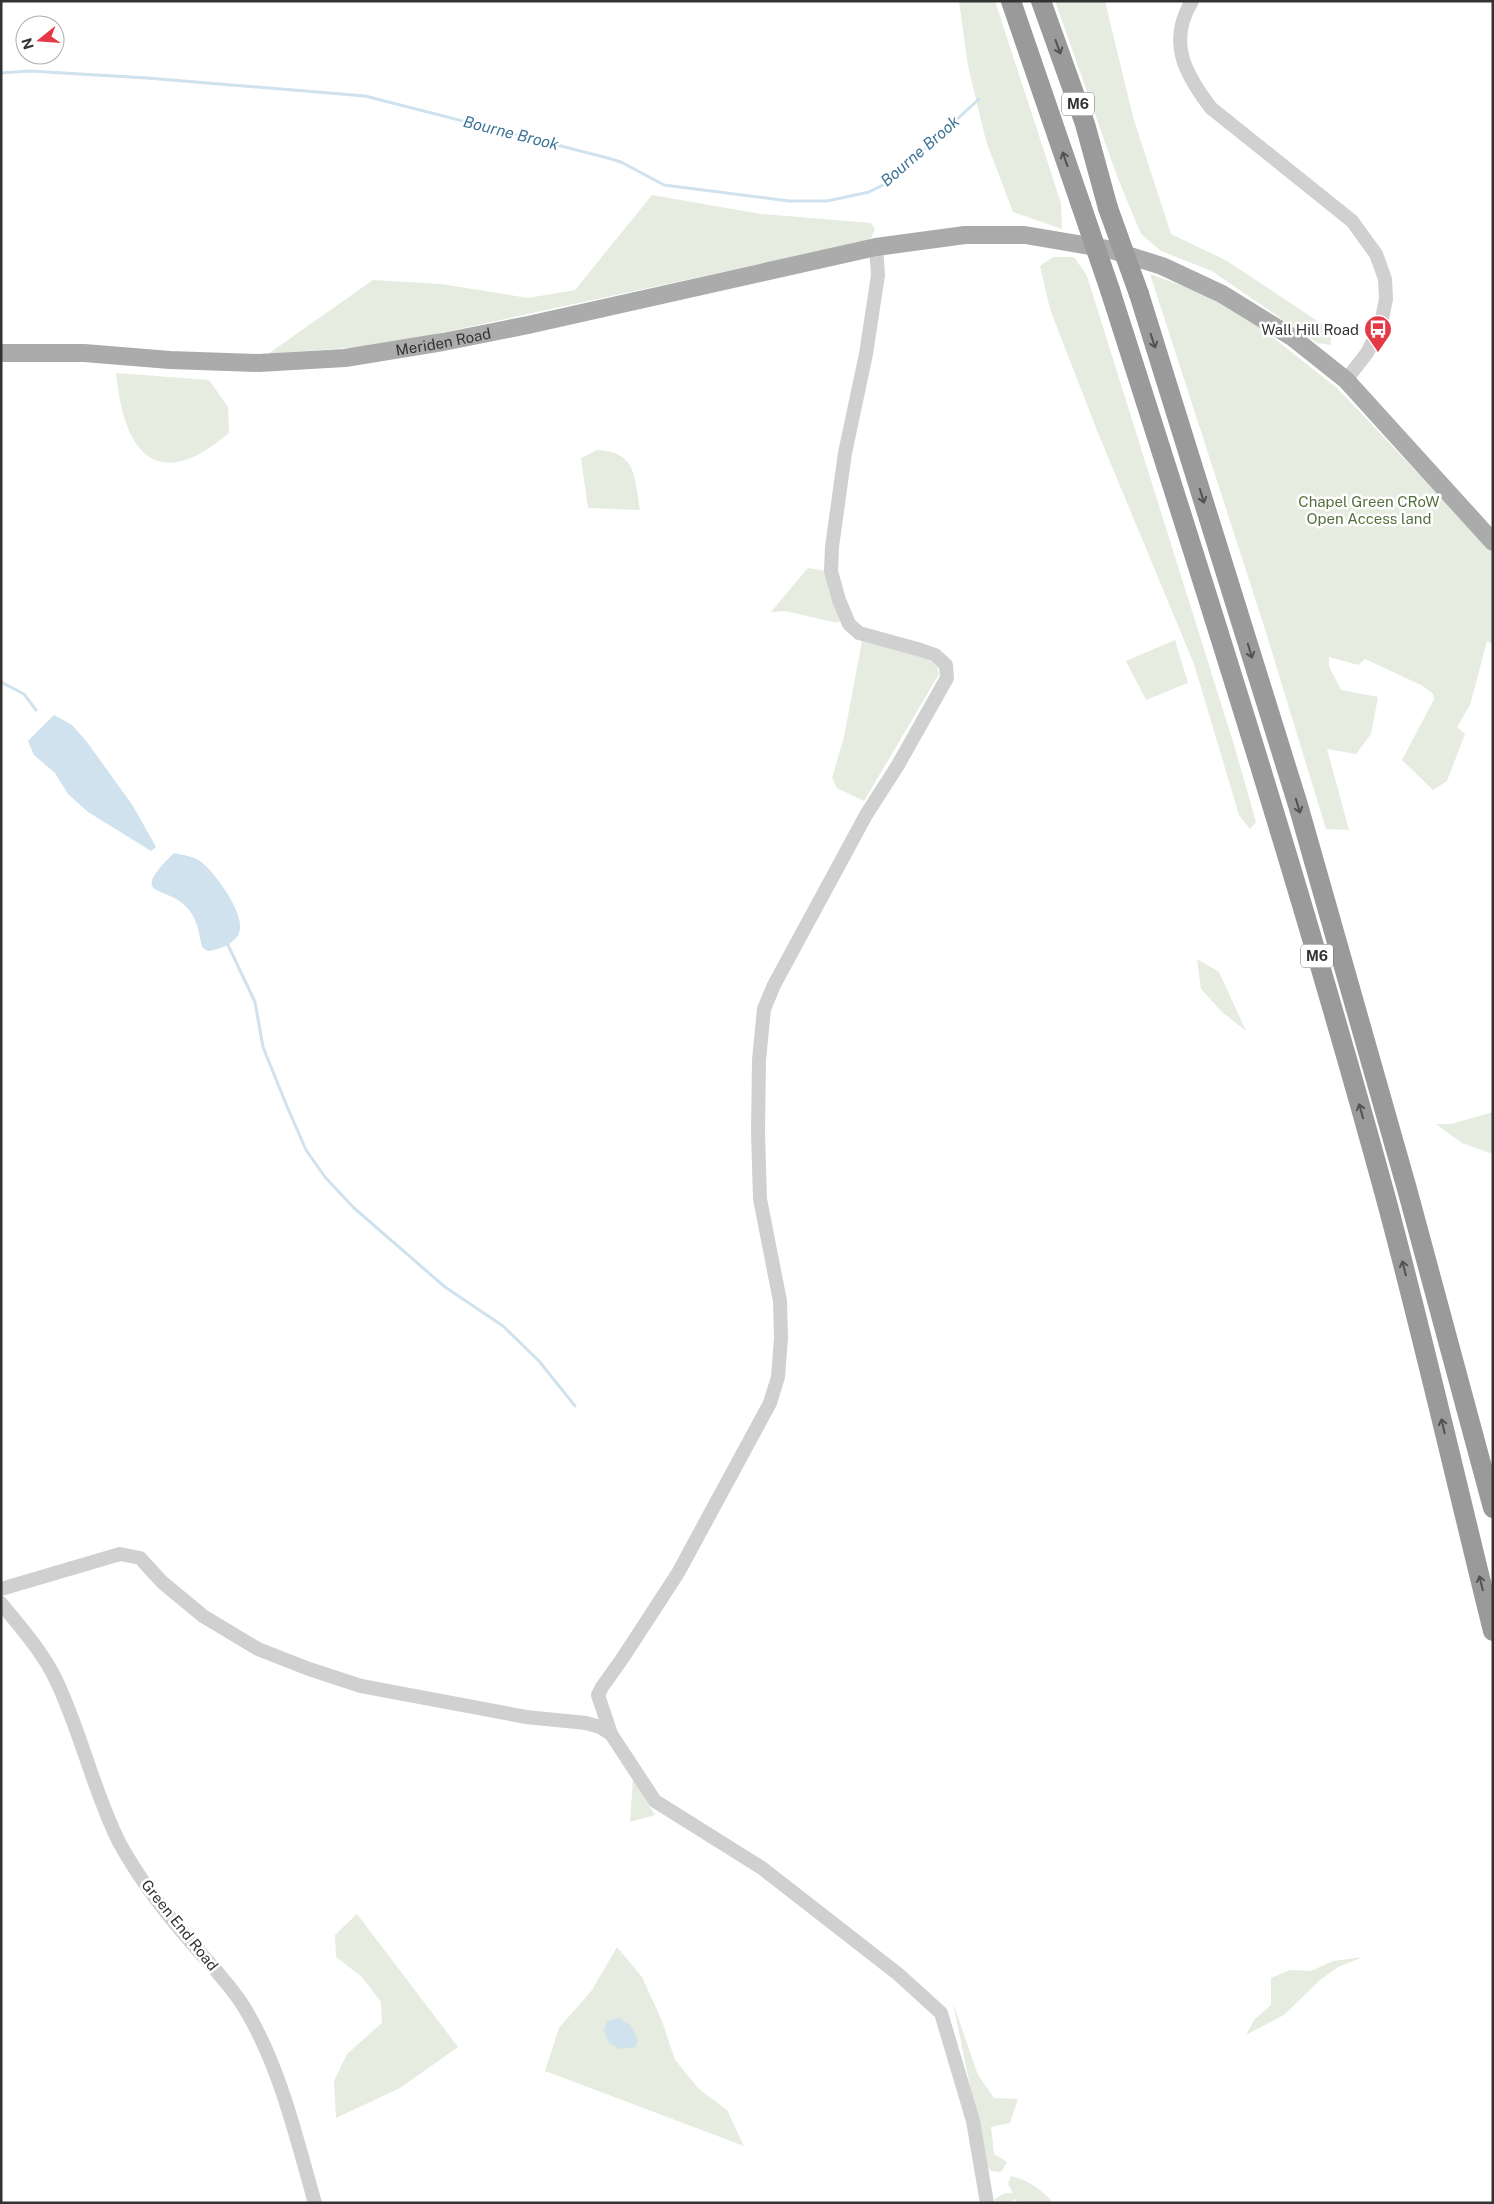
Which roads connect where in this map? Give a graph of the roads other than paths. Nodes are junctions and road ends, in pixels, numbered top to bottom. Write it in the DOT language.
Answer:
graph roads {
  1 [pos="1011,1"];
  2 [pos="1041,1"];
  3 [pos="1192,1"];
  4 [pos="876,247"];
  5 [pos="1,353"];
  6 [pos="1346,380"];
  7 [pos="1493,542"];
  8 [pos="1493,1508"];
  9 [pos="1,1589"];
  10 [pos="1,1603"];
  11 [pos="1493,1631"];
  12 [pos="598,1695"];
  13 [pos="586,1723"];
  14 [pos="611,1734"];
  15 [pos="315,2203"];
  16 [pos="987,2203"];
  11 -- 1 [label="highway, M6, one-way, bridge"];
  2 -- 8 [label="highway, M6, one-way, bridge"];
  3 -- 6 [label="street"];
  4 -- 5 [label="main road, Meriden Road"];
  4 -- 6 [label="main road, Meriden Road"];
  4 -- 12 [label="street"];
  6 -- 7 [label="main road, Meriden Road"];
  9 -- 13 [label="street"];
  10 -- 15 [label="street, Green End Road"];
  12 -- 13 [label="street"];
  12 -- 14 [label="street"];
  13 -- 14 [label="street"];
  14 -- 16 [label="street"];
}
